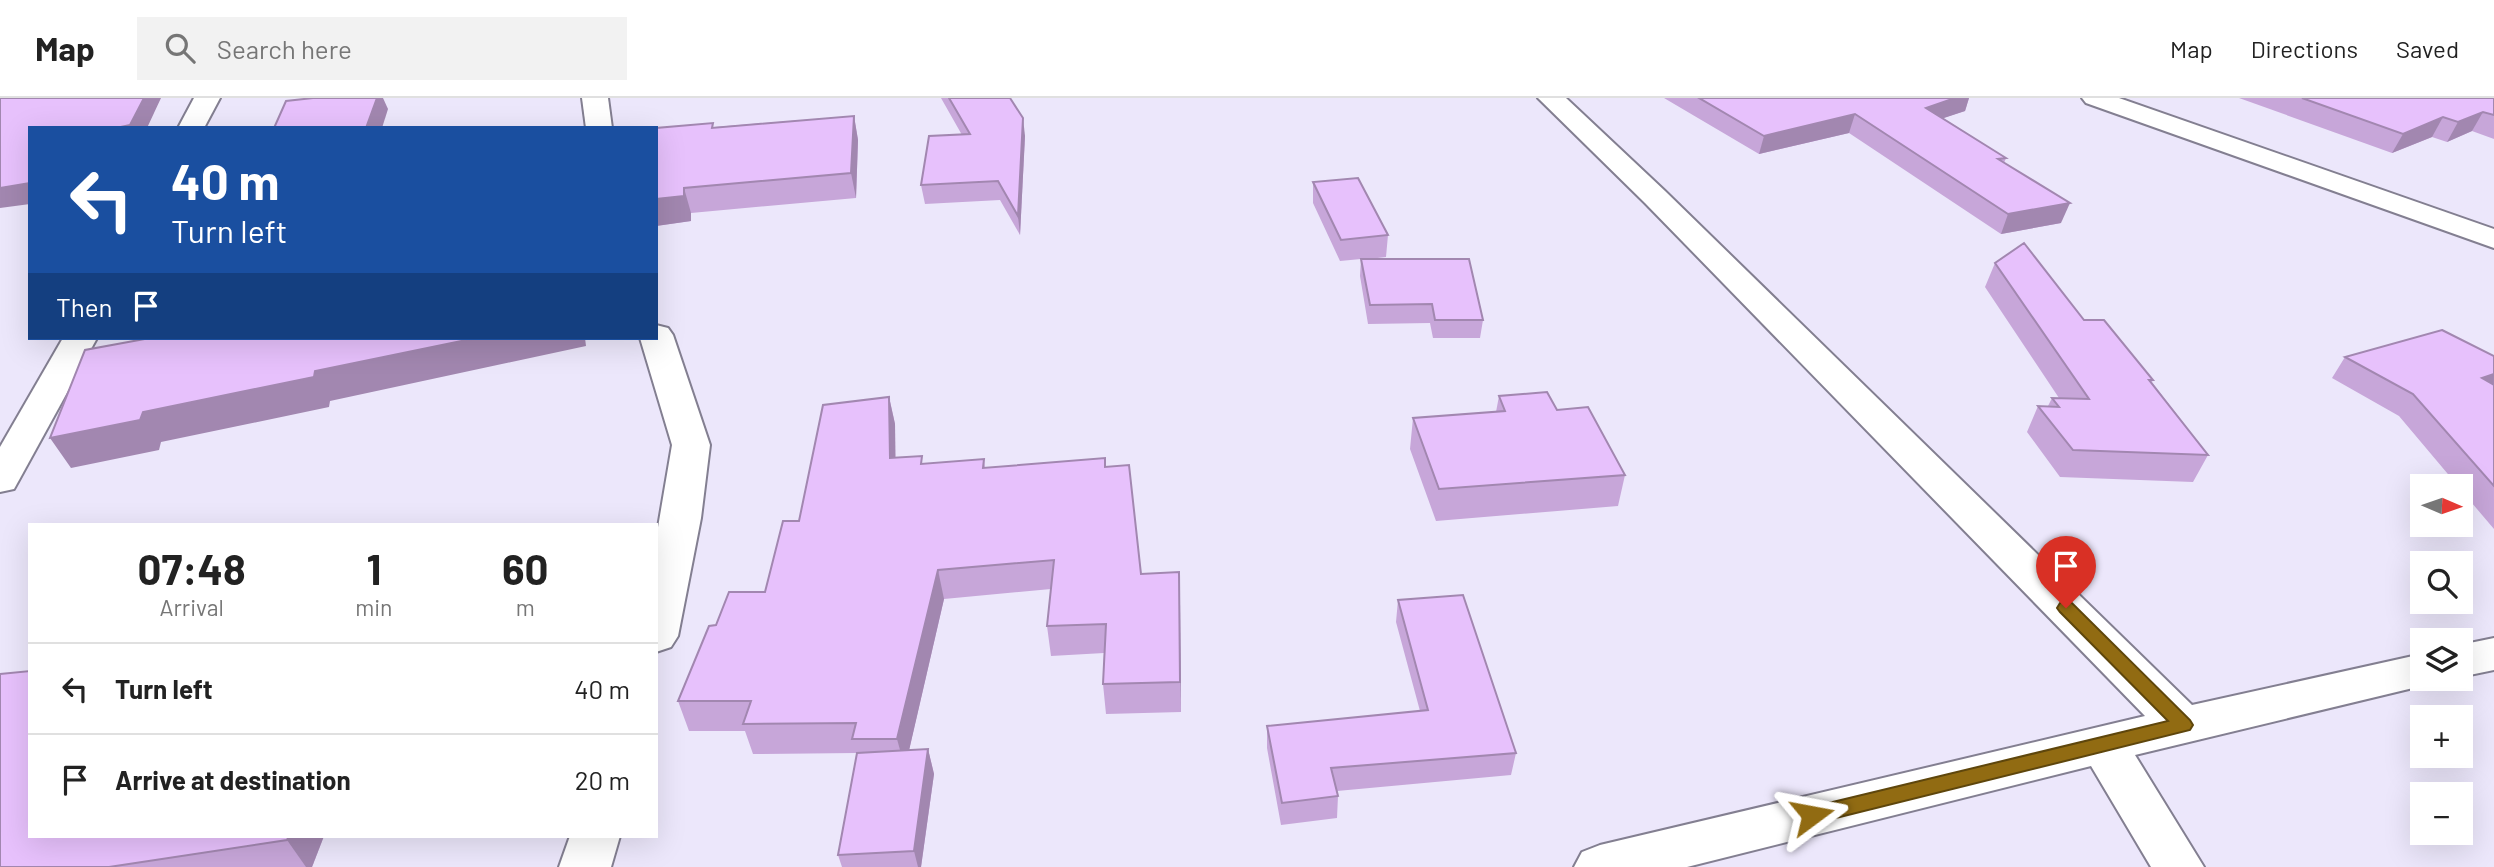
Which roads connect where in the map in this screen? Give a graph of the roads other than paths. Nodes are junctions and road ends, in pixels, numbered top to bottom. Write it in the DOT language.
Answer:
graph roads {
  1 [pos="207,98"];
  2 [pos="595,98"];
  3 [pos="1551,98"];
  4 [pos="2095,98"];
  5 [pos="192,126"];
  6 [pos="599,126"];
  7 [pos="2494,239"];
  8 [pos="79,340"];
  9 [pos="658,340"];
  10 [pos="0,480"];
  11 [pos="658,626"];
  12 [pos="2494,654"];
  13 [pos="2473,658"];
  14 [pos="2410,673"];
  15 [pos="2183,725"];
  16 [pos="2103,744"];
  17 [pos="594,838"];
  18 [pos="585,867"];
  19 [pos="1600,867"];
  20 [pos="2178,867"];
  1 -- 5 [label="street"];
  2 -- 6 [label="street"];
  3 -- 15 [label="street"];
  4 -- 7 [label="street"];
  8 -- 10 [label="street"];
  9 -- 11 [label="street"];
  12 -- 13 [label="street"];
  14 -- 15 [label="street"];
  15 -- 16 [label="street"];
  16 -- 19 [label="street"];
  16 -- 20 [label="street"];
  17 -- 18 [label="street"];
}
